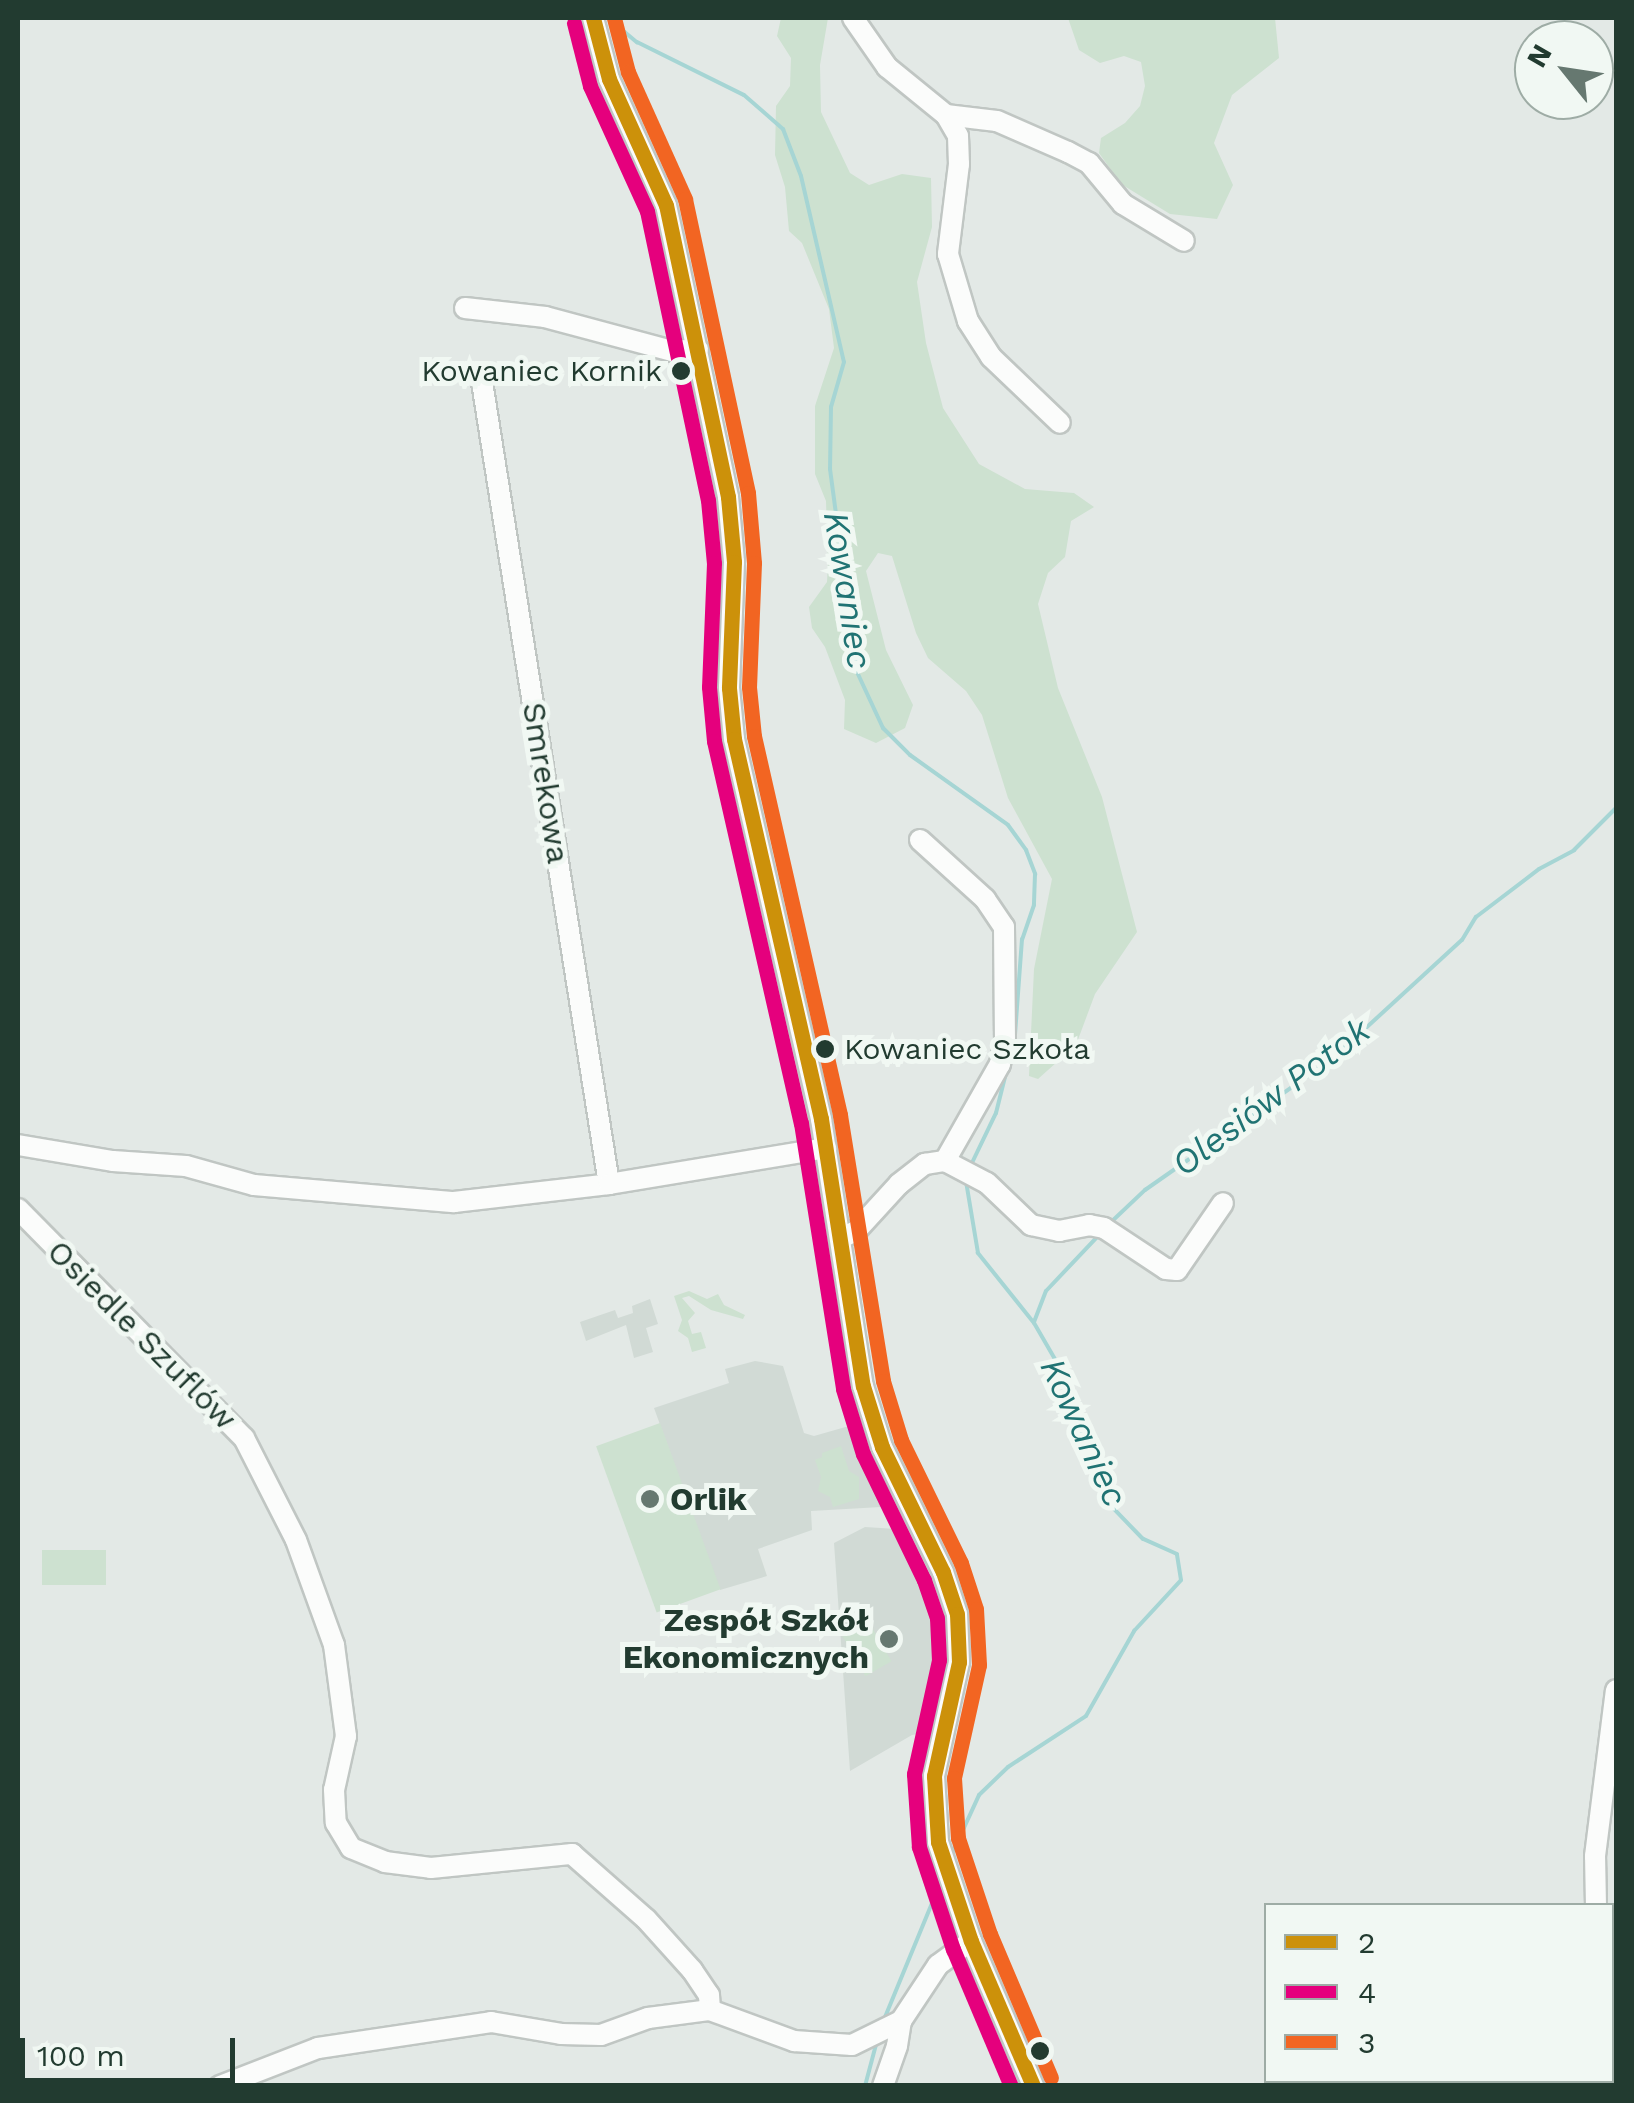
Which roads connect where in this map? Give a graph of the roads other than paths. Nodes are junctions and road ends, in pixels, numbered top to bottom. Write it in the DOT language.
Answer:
graph roads {
  1 [pos="853,18"];
  2 [pos="593,19"];
  3 [pos="946,115"];
  4 [pos="1184,241"];
  5 [pos="466,308"];
  6 [pos="698,349"];
  7 [pos="482,382"];
  8 [pos="1060,423"];
  9 [pos="920,840"];
  10 [pos="18,1145"];
  11 [pos="826,1148"];
  12 [pos="951,1162"];
  13 [pos="609,1184"];
  14 [pos="1222,1203"];
  15 [pos="18,1209"];
  16 [pos="841,1238"];
  17 [pos="1616,1690"];
  18 [pos="1614,1716"];
  19 [pos="1596,1903"];
  20 [pos="972,1942"];
  21 [pos="710,2010"];
  22 [pos="895,2026"];
  23 [pos="220,2086"];
  24 [pos="882,2086"];
  25 [pos="1033,2086"];
  1 -- 3 [label="street"];
  2 -- 6 [label="street"];
  3 -- 4 [label="street"];
  3 -- 8 [label="street"];
  5 -- 6 [label="street"];
  6 -- 11 [label="street"];
  7 -- 13 [label="street, Smrekowa"];
  9 -- 12 [label="street"];
  10 -- 13 [label="street"];
  11 -- 13 [label="street"];
  11 -- 16 [label="street"];
  12 -- 14 [label="street"];
  12 -- 16 [label="street"];
  15 -- 21 [label="street, Osiedle Szuflów"];
  16 -- 20 [label="street"];
  17 -- 18 [label="street"];
  18 -- 19 [label="street"];
  20 -- 22 [label="street"];
  20 -- 25 [label="street"];
  21 -- 22 [label="street"];
  21 -- 23 [label="street"];
  22 -- 24 [label="street"];
}
